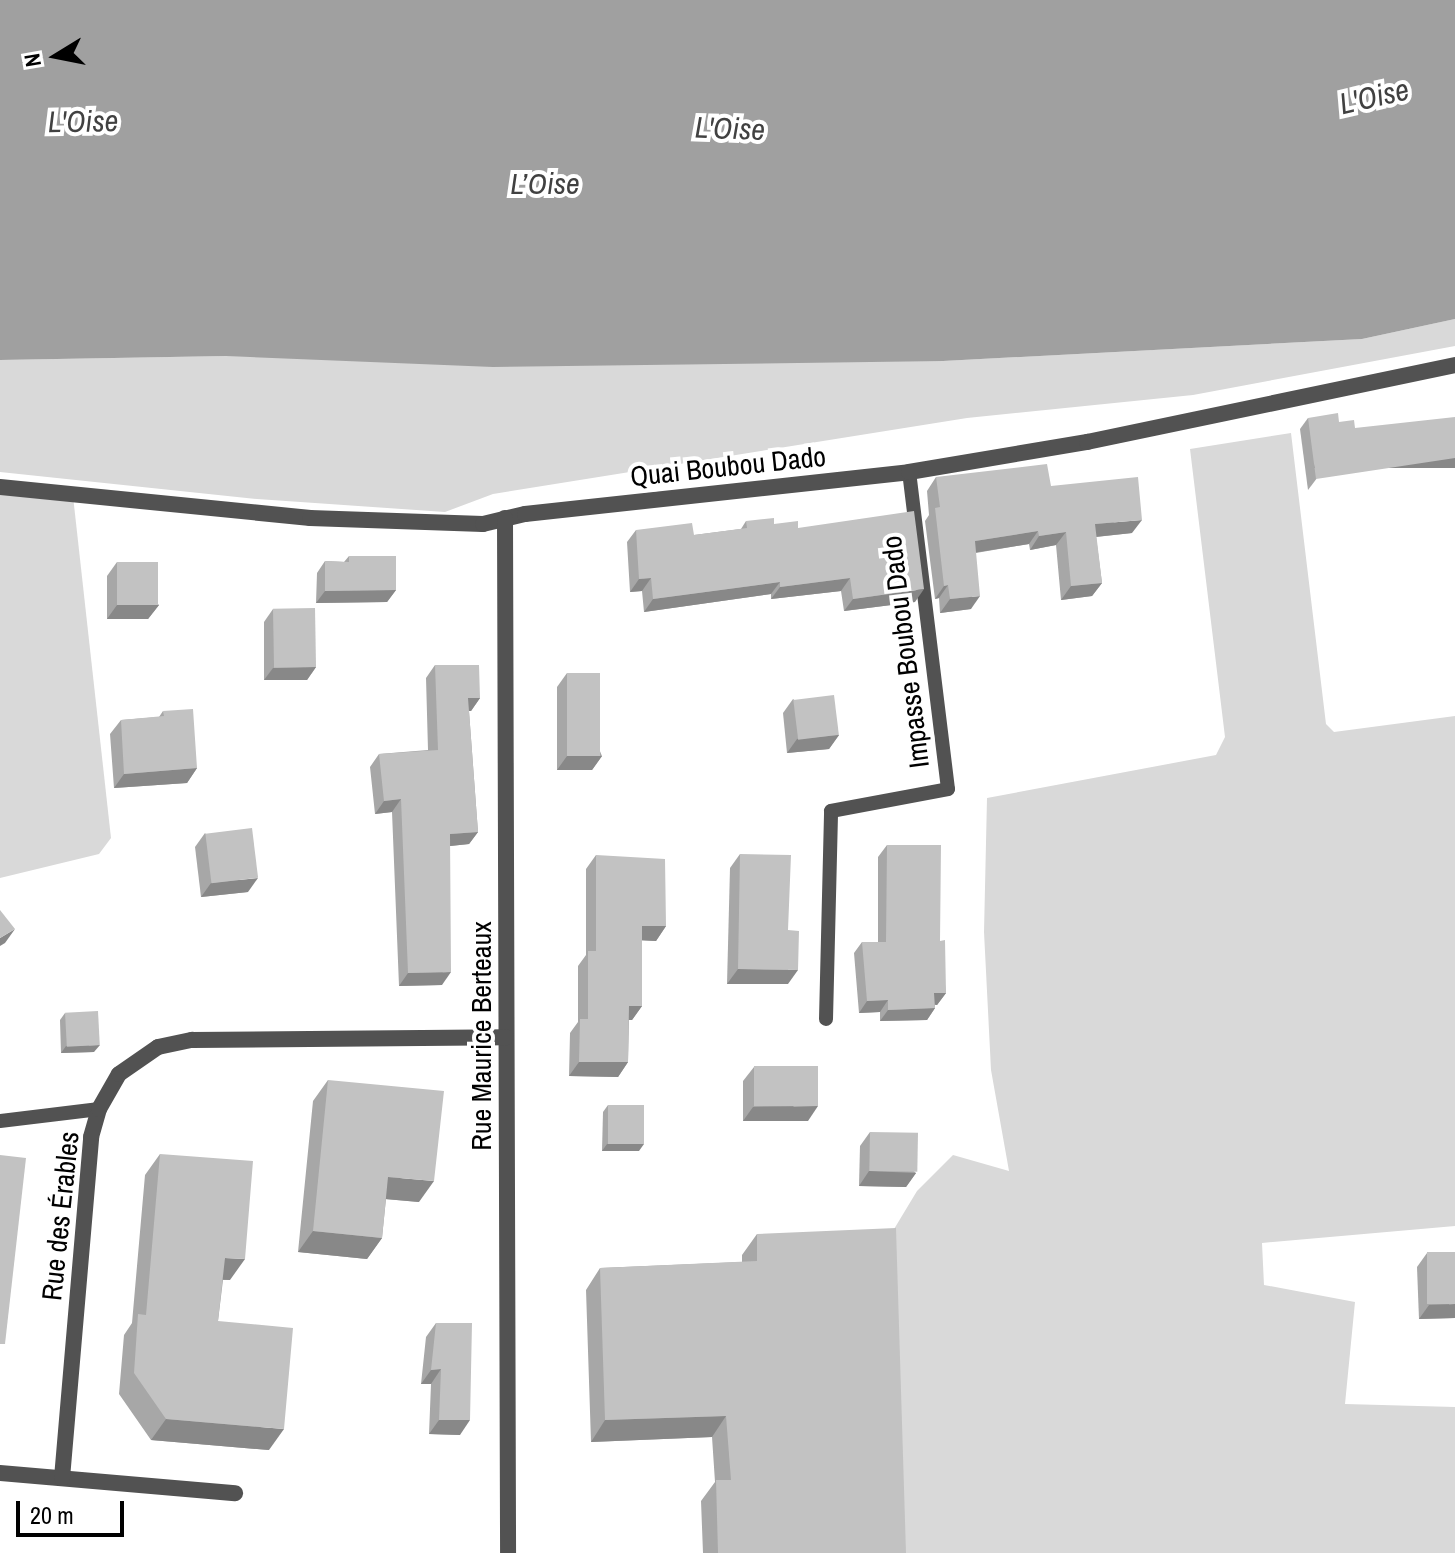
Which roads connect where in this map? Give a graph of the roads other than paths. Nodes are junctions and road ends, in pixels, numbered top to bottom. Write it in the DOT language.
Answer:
graph roads {
  1 [pos="1455,365"];
  2 [pos="909,472"];
  3 [pos="0,487"];
  4 [pos="505,518"];
  5 [pos="826,1019"];
  6 [pos="506,1037"];
  7 [pos="99,1109"];
  8 [pos="0,1121"];
  9 [pos="0,1473"];
  10 [pos="62,1478"];
  11 [pos="235,1493"];
  12 [pos="508,1553"];
  1 -- 2 [label="street, Quai Boubou Dado"];
  2 -- 4 [label="street, Quai Boubou Dado"];
  2 -- 5 [label="lane, Impasse Boubou Dado"];
  3 -- 4 [label="street, Quai Boubou Dado"];
  4 -- 6 [label="street, Rue Maurice Berteaux"];
  6 -- 7 [label="street, Rue des Érables"];
  6 -- 12 [label="street, Rue Maurice Berteaux"];
  7 -- 8 [label="lane"];
  7 -- 10 [label="street, Rue des Érables"];
  9 -- 10 [label="street"];
  10 -- 11 [label="street"];
}
